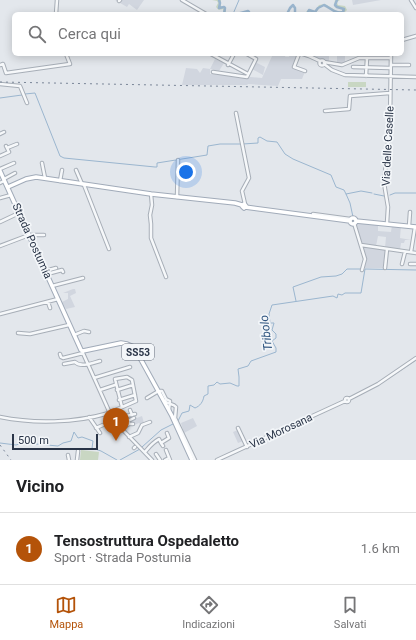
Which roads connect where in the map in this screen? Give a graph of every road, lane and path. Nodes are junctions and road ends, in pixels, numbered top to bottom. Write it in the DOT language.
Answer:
graph roads {
  1 [pos="58,0"];
  2 [pos="182,0"];
  3 [pos="411,0"];
  4 [pos="416,8"];
  5 [pos="56,12"];
  6 [pos="203,12"];
  7 [pos="416,36"];
  8 [pos="404,39"];
  9 [pos="67,56"];
  10 [pos="214,56"];
  11 [pos="233,56"];
  12 [pos="251,56"];
  13 [pos="298,56"];
  14 [pos="308,56"];
  15 [pos="367,58"];
  16 [pos="391,58"];
  17 [pos="322,63"];
  18 [pos="0,65"];
  19 [pos="228,65"];
  20 [pos="409,65"];
  21 [pos="390,66"];
  22 [pos="353,67"];
  23 [pos="366,67"];
  24 [pos="304,71"];
  25 [pos="213,72"];
  26 [pos="248,74"];
  27 [pos="366,76"];
  28 [pos="390,77"];
  29 [pos="416,77"];
  30 [pos="0,84"];
  31 [pos="390,93"];
  32 [pos="27,103"];
  33 [pos="326,111"];
  34 [pos="236,113"];
  35 [pos="4,132"];
  36 [pos="0,134"];
  37 [pos="17,144"];
  38 [pos="0,156"];
  39 [pos="178,160"];
  40 [pos="14,163"];
  41 [pos="42,163"];
  42 [pos="62,170"];
  43 [pos="76,170"];
  44 [pos="0,172"];
  45 [pos="15,173"];
  46 [pos="45,179"];
  47 [pos="4,180"];
  48 [pos="60,181"];
  49 [pos="0,183"];
  50 [pos="83,185"];
  51 [pos="8,187"];
  52 [pos="151,194"];
  53 [pos="11,196"];
  54 [pos="177,197"];
  55 [pos="0,198"];
  56 [pos="245,206"];
  57 [pos="410,212"];
  58 [pos="19,213"];
  59 [pos="0,222"];
  60 [pos="355,222"];
  61 [pos="387,223"];
  62 [pos="409,226"];
  63 [pos="415,227"];
  64 [pos="30,235"];
  65 [pos="44,236"];
  66 [pos="414,240"];
  67 [pos="0,246"];
  68 [pos="361,246"];
  69 [pos="109,249"];
  70 [pos="387,250"];
  71 [pos="405,252"];
  72 [pos="411,252"];
  73 [pos="416,253"];
  74 [pos="402,264"];
  75 [pos="410,264"];
  76 [pos="416,264"];
  77 [pos="56,268"];
  78 [pos="385,268"];
  79 [pos="362,270"];
  80 [pos="46,272"];
  81 [pos="63,272"];
  82 [pos="166,277"];
  83 [pos="83,278"];
  84 [pos="52,286"];
  85 [pos="58,299"];
  86 [pos="48,302"];
  87 [pos="50,308"];
  88 [pos="0,314"];
  89 [pos="70,324"];
  90 [pos="89,332"];
  91 [pos="18,333"];
  92 [pos="74,335"];
  93 [pos="84,350"];
  94 [pos="60,354"];
  95 [pos="416,358"];
  96 [pos="100,361"];
  97 [pos="64,364"];
  98 [pos="88,364"];
  99 [pos="130,367"];
  100 [pos="94,378"];
  101 [pos="115,385"];
  102 [pos="132,385"];
  103 [pos="100,390"];
  104 [pos="117,390"];
  105 [pos="159,392"];
  106 [pos="135,395"];
  107 [pos="147,398"];
  108 [pos="119,400"];
  109 [pos="169,405"];
  110 [pos="122,407"];
  111 [pos="130,410"];
  112 [pos="110,412"];
  113 [pos="0,416"];
  114 [pos="89,417"];
  115 [pos="134,418"];
  116 [pos="172,418"];
  117 [pos="128,421"];
  118 [pos="150,422"];
  119 [pos="130,424"];
  120 [pos="133,424"];
  121 [pos="103,425"];
  122 [pos="96,428"];
  123 [pos="238,428"];
  124 [pos="121,429"];
  125 [pos="179,430"];
  126 [pos="114,431"];
  127 [pos="100,433"];
  128 [pos="167,433"];
  129 [pos="129,437"];
  130 [pos="161,443"];
  131 [pos="164,446"];
  132 [pos="247,447"];
  133 [pos="166,450"];
  134 [pos="78,451"];
  135 [pos="145,452"];
  136 [pos="156,454"];
  137 [pos="68,455"];
  138 [pos="169,459"];
  139 [pos="69,460"];
  140 [pos="77,460"];
  141 [pos="152,460"];
  142 [pos="160,460"];
  143 [pos="165,460"];
  144 [pos="192,460"];
  145 [pos="217,460"];
  1 -- 5 [label="street"];
  2 -- 6 [label="street"];
  3 -- 4 [label="street"];
  7 -- 8 [label="street"];
  9 -- 18 [label="street"];
  10 -- 19 [label="street"];
  11 -- 19 [label="street"];
  12 -- 26 [label="street"];
  13 -- 24 [label="street"];
  14 -- 17 [label="street"];
  15 -- 16 [label="street"];
  15 -- 17 [label="street"];
  15 -- 23 [label="street"];
  16 -- 21 [label="street, Via delle Caselle"];
  17 -- 27 [label="street"];
  19 -- 26 [label="street"];
  20 -- 21 [label="street"];
  21 -- 23 [label="street"];
  21 -- 28 [label="street, Via delle Caselle"];
  22 -- 23 [label="street"];
  23 -- 27 [label="street"];
  25 -- 26 [label="street"];
  27 -- 28 [label="street"];
  28 -- 29 [label="street"];
  28 -- 31 [label="street, Via delle Caselle"];
  30 -- 32 [label="street"];
  31 -- 33 [label="street, Via delle Caselle"];
  31 -- 61 [label="street, Via delle Caselle"];
  34 -- 56 [label="street"];
  35 -- 36 [label="street"];
  37 -- 38 [label="street"];
  39 -- 54 [label="street"];
  40 -- 44 [label="street"];
  41 -- 46 [label="street"];
  42 -- 48 [label="street"];
  43 -- 50 [label="street"];
  44 -- 47 [label="main road, Strada Postumia"];
  45 -- 47 [label="street"];
  46 -- 48 [label="main road"];
  46 -- 51 [label="main road"];
  47 -- 49 [label="street"];
  47 -- 51 [label="main road, Strada Postumia"];
  48 -- 50 [label="main road"];
  50 -- 52 [label="main road"];
  50 -- 69 [label="street"];
  51 -- 53 [label="main road, Strada Postumia"];
  52 -- 54 [label="main road"];
  52 -- 82 [label="street"];
  53 -- 55 [label="street, Strada Postumia"];
  53 -- 58 [label="main road, Strada Postumia"];
  54 -- 56 [label="main road"];
  56 -- 60 [label="main road"];
  57 -- 62 [label="street"];
  58 -- 59 [label="street"];
  58 -- 64 [label="main road, Strada Postumia"];
  60 -- 61 [label="main road"];
  60 -- 68 [label="street"];
  61 -- 62 [label="main road"];
  62 -- 63 [label="main road"];
  63 -- 66 [label="street"];
  64 -- 65 [label="street"];
  64 -- 67 [label="street"];
  64 -- 80 [label="main road, Strada Postumia"];
  66 -- 72 [label="street"];
  68 -- 70 [label="street"];
  68 -- 79 [label="street"];
  70 -- 71 [label="street"];
  70 -- 78 [label="street"];
  71 -- 72 [label="street"];
  71 -- 74 [label="street"];
  72 -- 73 [label="street"];
  75 -- 76 [label="street"];
  77 -- 80 [label="street"];
  80 -- 81 [label="street"];
  80 -- 84 [label="main road, Strada Postumia"];
  83 -- 84 [label="street, Strada Postumia"];
  84 -- 85 [label="main road, Strada Postumia"];
  85 -- 86 [label="street"];
  85 -- 89 [label="main road, Strada Postumia"];
  86 -- 87 [label="street"];
  86 -- 88 [label="street"];
  89 -- 91 [label="street"];
  89 -- 92 [label="main road, Strada Postumia"];
  90 -- 92 [label="street"];
  92 -- 93 [label="main road, Strada Postumia"];
  93 -- 94 [label="street"];
  93 -- 98 [label="street, Strada Postumia"];
  93 -- 105 [label="main road, SS53"];
  95 -- 132 [label="street, Via Morosana"];
  96 -- 98 [label="street"];
  97 -- 98 [label="street"];
  98 -- 100 [label="street, Strada Postumia"];
  99 -- 100 [label="street"];
  100 -- 103 [label="street, Strada Postumia"];
  101 -- 102 [label="street"];
  101 -- 103 [label="street"];
  101 -- 104 [label="street"];
  102 -- 104 [label="street"];
  102 -- 106 [label="street"];
  103 -- 112 [label="street, Strada Postumia"];
  104 -- 108 [label="street"];
  105 -- 107 [label="street"];
  105 -- 109 [label="main road"];
  105 -- 116 [label="main road"];
  106 -- 108 [label="street"];
  106 -- 110 [label="street"];
  108 -- 110 [label="street"];
  109 -- 116 [label="street"];
  109 -- 125 [label="main road"];
  109 -- 144 [label="street"];
  110 -- 112 [label="street"];
  111 -- 117 [label="street"];
  112 -- 114 [label="street"];
  112 -- 124 [label="street, Strada Postumia"];
  113 -- 114 [label="street"];
  114 -- 122 [label="street"];
  115 -- 117 [label="street"];
  116 -- 125 [label="main road"];
  117 -- 119 [label="street"];
  118 -- 129 [label="street"];
  119 -- 120 [label="street"];
  119 -- 124 [label="street"];
  121 -- 122 [label="street"];
  122 -- 127 [label="street"];
  123 -- 132 [label="street"];
  124 -- 126 [label="street"];
  124 -- 129 [label="street, Strada Postumia"];
  125 -- 144 [label="main road"];
  128 -- 130 [label="street"];
  129 -- 135 [label="street, Strada Postumia"];
  130 -- 131 [label="street"];
  130 -- 135 [label="street"];
  132 -- 145 [label="street, Via Morosana"];
  133 -- 138 [label="street"];
  134 -- 140 [label="street"];
  135 -- 141 [label="street, Strada Postumia"];
  136 -- 142 [label="street"];
  137 -- 139 [label="street"];
  138 -- 143 [label="street"];
}
